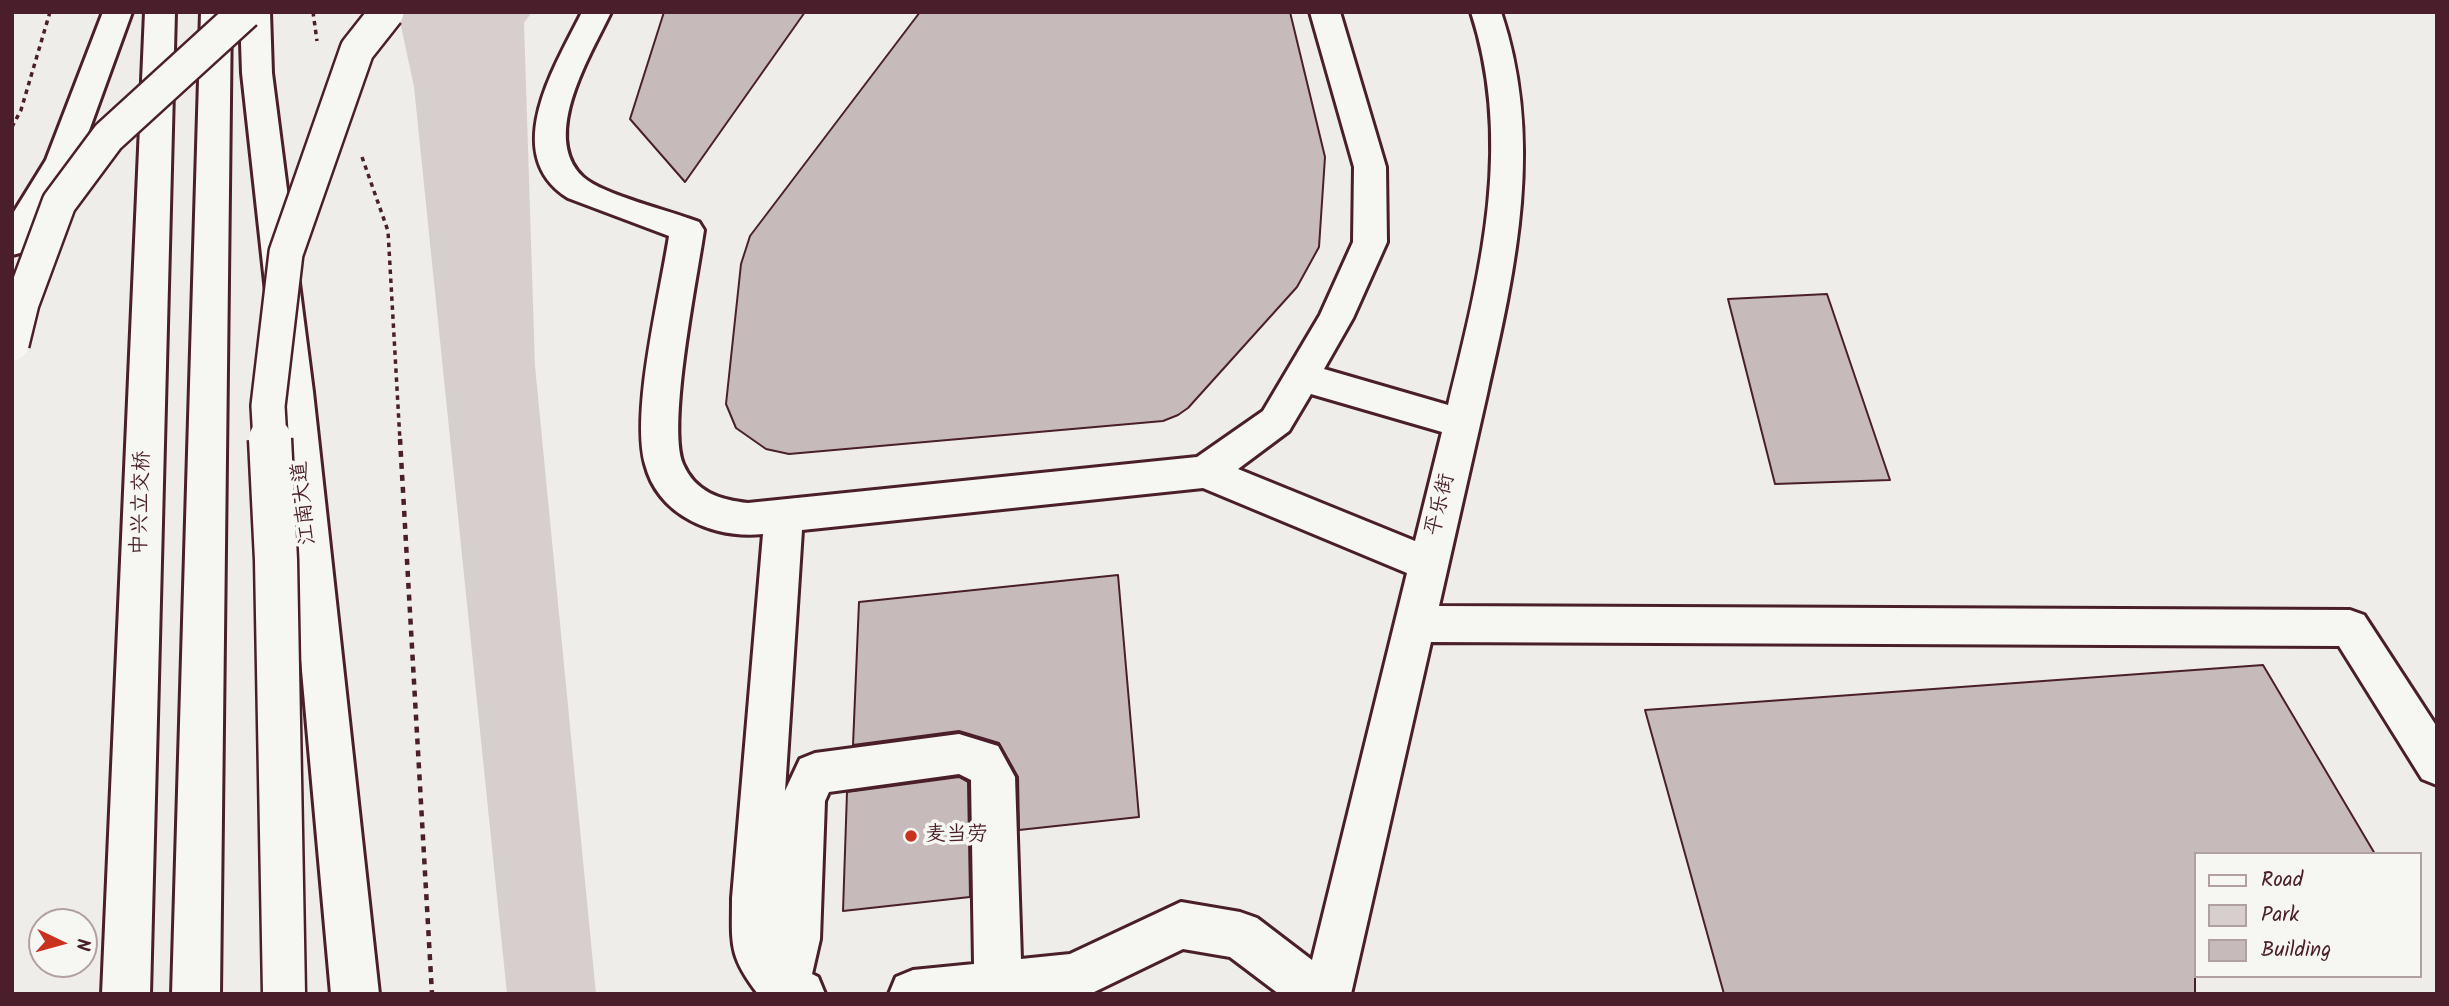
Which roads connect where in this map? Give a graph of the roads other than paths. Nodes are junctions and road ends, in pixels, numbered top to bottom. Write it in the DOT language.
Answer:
graph roads {
  1 [pos="118,12"];
  2 [pos="160,12"];
  3 [pos="216,12"];
  4 [pos="245,12"];
  5 [pos="255,12"];
  6 [pos="387,12"];
  7 [pos="597,12"];
  8 [pos="1325,12"];
  9 [pos="1486,12"];
  10 [pos="12,243"];
  11 [pos="12,344"];
  12 [pos="1302,377"];
  13 [pos="1461,424"];
  14 [pos="1205,472"];
  15 [pos="784,516"];
  16 [pos="1427,564"];
  17 [pos="1413,624"];
  18 [pos="2437,765"];
  19 [pos="998,984"];
  20 [pos="793,991"];
  21 [pos="126,994"];
  22 [pos="196,994"];
  23 [pos="284,994"];
  24 [pos="355,994"];
  25 [pos="913,994"];
  26 [pos="1318,994"];
  27 [pos="1327,994"];
  1 -- 10 [label="main road"];
  2 -- 21 [label="main road, 中兴立交桥"];
  3 -- 22 [label="main road"];
  4 -- 11 [label="main road, bridge"];
  5 -- 24 [label="main road, 江南大道"];
  6 -- 23 [label="main road, bridge"];
  7 -- 15 [label="main road"];
  8 -- 12 [label="main road"];
  9 -- 13 [label="main road, 平乐街"];
  12 -- 13 [label="main road"];
  12 -- 14 [label="main road"];
  13 -- 16 [label="main road, 平乐街"];
  14 -- 15 [label="main road"];
  14 -- 16 [label="main road"];
  15 -- 20 [label="main road"];
  16 -- 17 [label="main road, 平乐街"];
  17 -- 18 [label="main road"];
  17 -- 27 [label="main road, 平乐街"];
  19 -- 20 [label="main road"];
  19 -- 25 [label="main road"];
  19 -- 26 [label="main road"];
}
